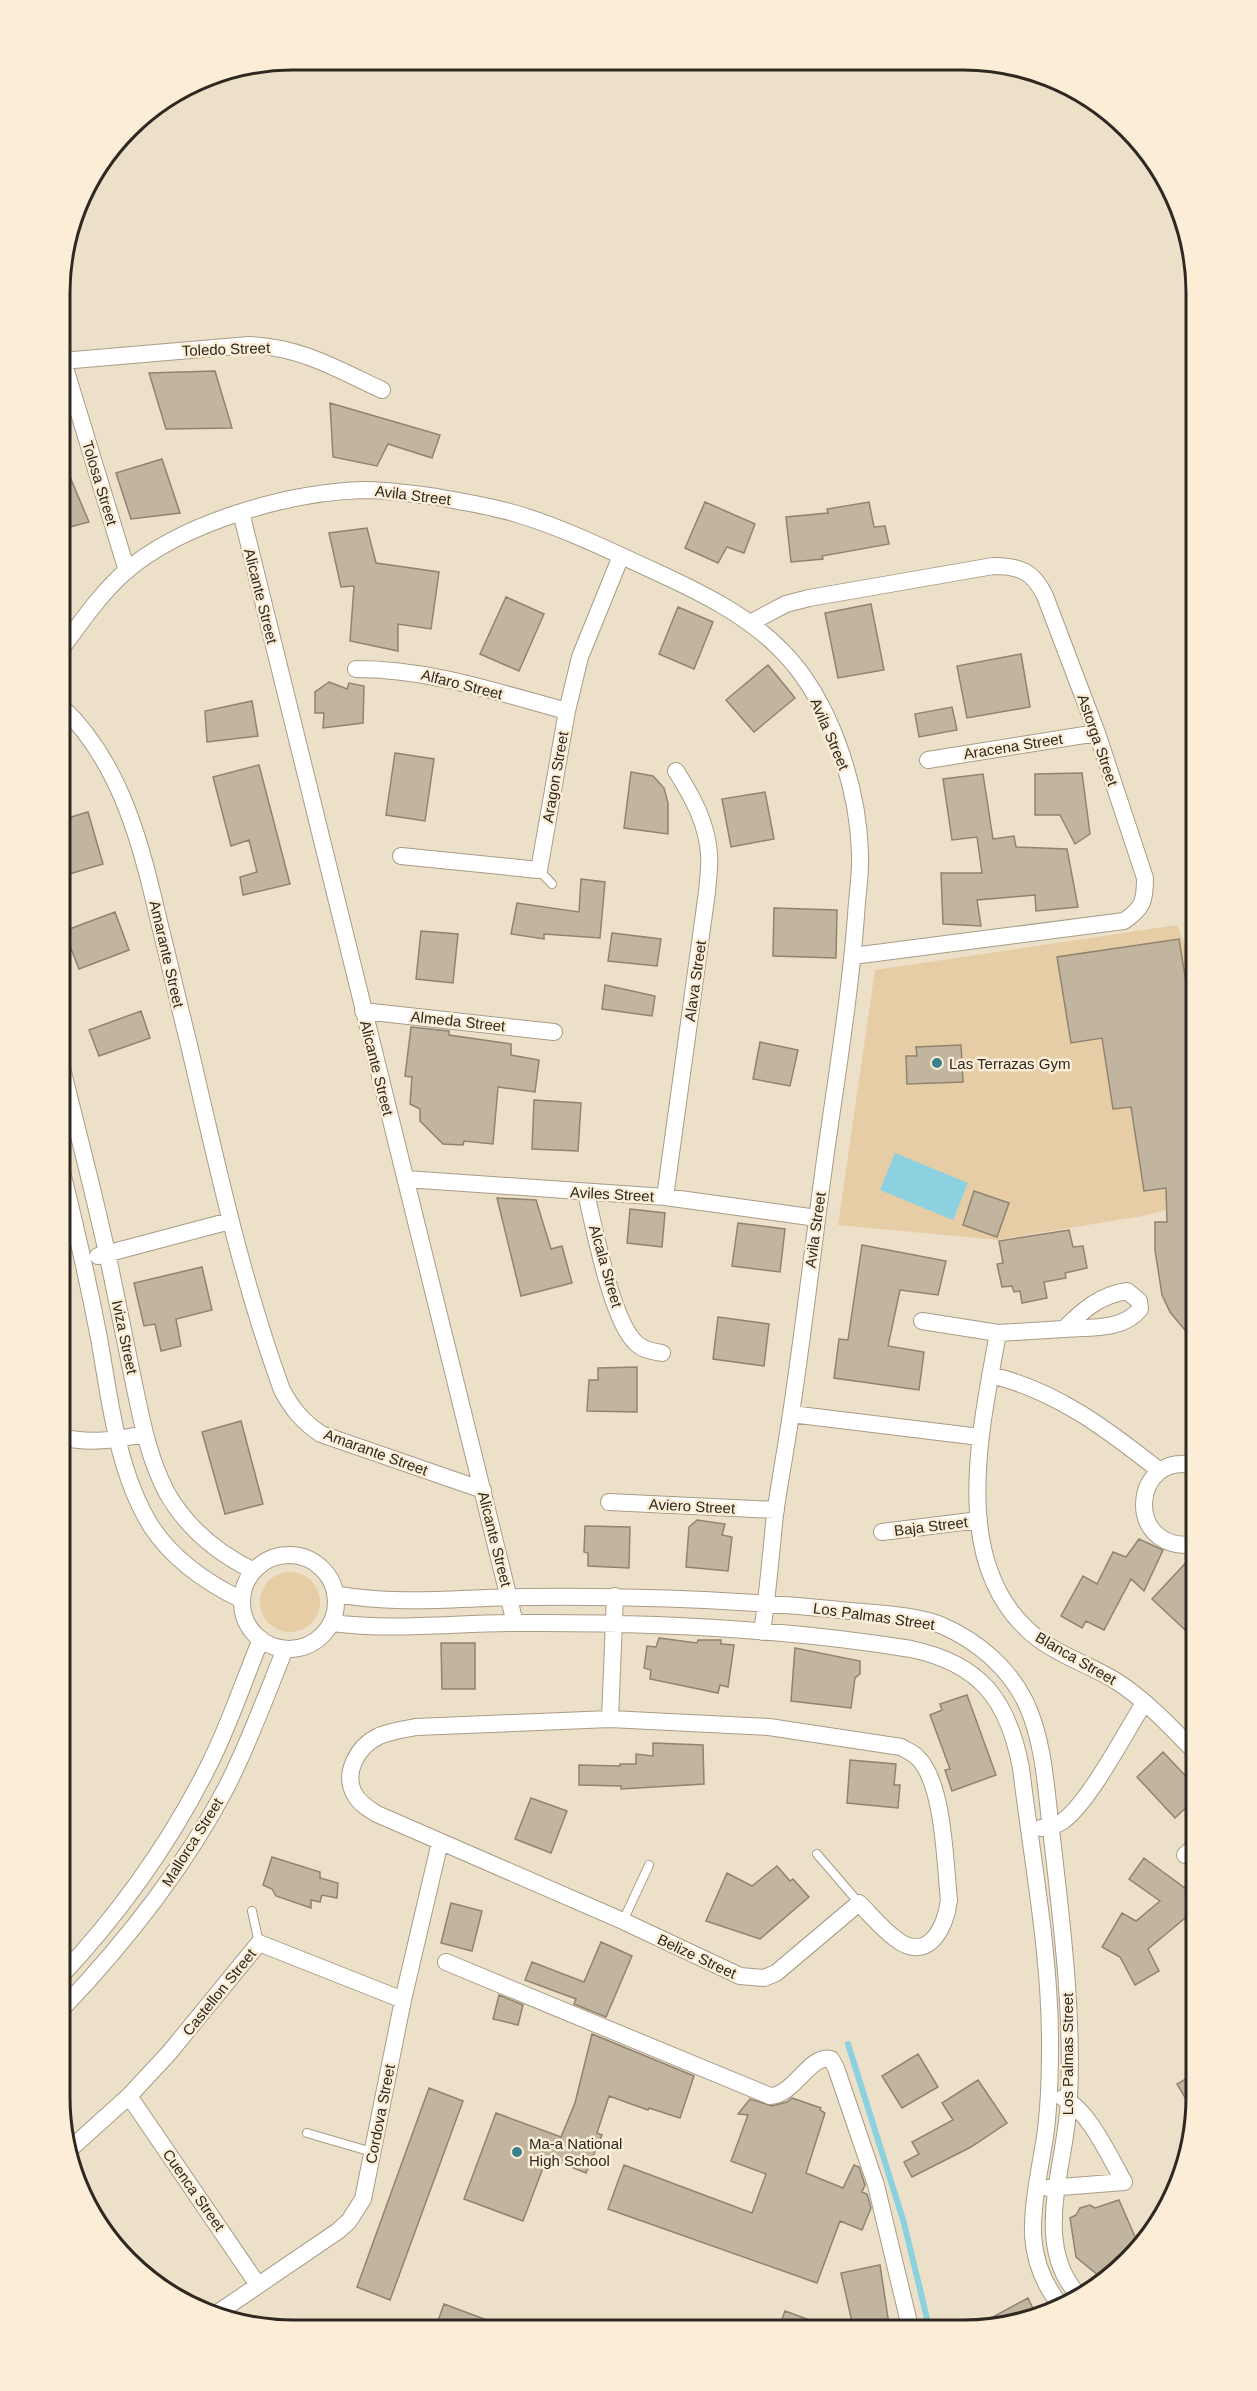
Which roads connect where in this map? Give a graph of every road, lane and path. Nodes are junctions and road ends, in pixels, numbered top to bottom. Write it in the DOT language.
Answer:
graph roads {
  1 [pos="70,360"];
  2 [pos="70,384"];
  3 [pos="382,390"];
  4 [pos="241,512"];
  5 [pos="621,556"];
  6 [pos="127,571"];
  7 [pos="750,623"];
  8 [pos="70,638"];
  9 [pos="356,669"];
  10 [pos="567,711"];
  11 [pos="70,715"];
  12 [pos="1097,733"];
  13 [pos="928,760"];
  14 [pos="676,771"];
  15 [pos="401,856"];
  16 [pos="538,870"];
  17 [pos="552,884"];
  18 [pos="853,956"];
  19 [pos="363,1011"];
  20 [pos="554,1032"];
  21 [pos="70,1100"];
  22 [pos="406,1179"];
  23 [pos="586,1193"];
  24 [pos="665,1197"];
  25 [pos="70,1204"];
  26 [pos="817,1218"];
  27 [pos="231,1221"];
  28 [pos="108,1253"];
  29 [pos="84,1259"];
  30 [pos="922,1321"];
  31 [pos="1064,1329"];
  32 [pos="998,1333"];
  33 [pos="662,1353"];
  34 [pos="990,1375"];
  35 [pos="791,1414"];
  36 [pos="144,1434"];
  37 [pos="980,1437"];
  38 [pos="70,1438"];
  39 [pos="118,1439"];
  40 [pos="1186,1464"];
  41 [pos="1160,1472"];
  42 [pos="483,1490"];
  43 [pos="609,1502"];
  44 [pos="776,1510"];
  45 [pos="979,1520"];
  46 [pos="882,1532"];
  47 [pos="1186,1546"];
  48 [pos="254,1571"];
  49 [pos="335,1594"];
  50 [pos="615,1596"];
  51 [pos="509,1597"];
  52 [pos="242,1600"];
  53 [pos="766,1603"];
  54 [pos="332,1623"];
  55 [pos="515,1623"];
  56 [pos="614,1624"];
  57 [pos="762,1632"];
  58 [pos="261,1639"];
  59 [pos="285,1649"];
  60 [pos="1144,1703"];
  61 [pos="610,1719"];
  62 [pos="1186,1743"];
  63 [pos="1050,1827"];
  64 [pos="1029,1830"];
  65 [pos="440,1842"];
  66 [pos="817,1854"];
  67 [pos="649,1865"];
  68 [pos="859,1903"];
  69 [pos="252,1911"];
  70 [pos="623,1921"];
  71 [pos="259,1943"];
  72 [pos="446,1962"];
  73 [pos="70,1966"];
  74 [pos="70,2000"];
  75 [pos="403,2001"];
  76 [pos="1049,2091"];
  77 [pos="129,2096"];
  78 [pos="1069,2101"];
  79 [pos="307,2133"];
  80 [pos="76,2144"];
  81 [pos="372,2152"];
  82 [pos="1058,2187"];
  83 [pos="1037,2188"];
  84 [pos="258,2285"];
  85 [pos="1075,2291"];
  86 [pos="1056,2300"];
  87 [pos="223,2309"];
  88 [pos="908,2320"];
  1 -- 3 [label="street, Toledo Street"];
  2 -- 6 [label="street, Tolosa Street"];
  4 -- 5 [label="street, Avila Street"];
  4 -- 6 [label="street, Avila Street"];
  4 -- 19 [label="street, Alicante Street"];
  5 -- 7 [label="street, Avila Street"];
  5 -- 10 [label="street, Aragon Street"];
  6 -- 8 [label="street, Avila Street"];
  7 -- 12 [label="street, Astorga Street"];
  7 -- 18 [label="street, Avila Street"];
  9 -- 10 [label="street, Alfaro Street"];
  10 -- 16 [label="street, Aragon Street"];
  11 -- 27 [label="street, Amarante Street"];
  12 -- 13 [label="street, Aracena Street"];
  12 -- 18 [label="street, Astorga Street"];
  14 -- 24 [label="street, Alava Street"];
  15 -- 16 [label="street"];
  16 -- 17 [label="lane"];
  18 -- 26 [label="street, Avila Street"];
  19 -- 20 [label="street, Almeda Street"];
  19 -- 22 [label="street, Alicante Street"];
  21 -- 28 [label="street, Iviza Street"];
  22 -- 23 [label="street, Aviles Street"];
  22 -- 42 [label="street, Alicante Street"];
  23 -- 24 [label="street, Aviles Street"];
  23 -- 33 [label="street, Alcala Street"];
  24 -- 26 [label="street, Aviles Street"];
  25 -- 29 [label="street, Iviza Street"];
  26 -- 35 [label="street, Avila Street"];
  27 -- 28 [label="street"];
  27 -- 42 [label="street, Amarante Street"];
  28 -- 29 [label="street"];
  28 -- 36 [label="street, Iviza Street"];
  29 -- 39 [label="street, Iviza Street"];
  30 -- 32 [label="street"];
  31 -- 32 [label="street"];
  32 -- 34 [label="street, Blanca Street"];
  34 -- 37 [label="street, Blanca Street"];
  34 -- 41 [label="street"];
  35 -- 37 [label="street"];
  35 -- 44 [label="street, Avila Street"];
  36 -- 39 [label="street"];
  36 -- 48 [label="street, Iviza Street"];
  37 -- 45 [label="street, Blanca Street"];
  38 -- 39 [label="street"];
  39 -- 52 [label="street, Iviza Street"];
  40 -- 41 [label="street"];
  41 -- 47 [label="street"];
  42 -- 51 [label="street, Alicante Street"];
  43 -- 44 [label="street, Aviero Street"];
  44 -- 53 [label="street, Avila Street"];
  45 -- 46 [label="street, Baja Street"];
  45 -- 60 [label="street, Blanca Street"];
  48 -- 49 [label="street"];
  48 -- 52 [label="street"];
  49 -- 51 [label="street, Los Palmas Street"];
  49 -- 54 [label="street"];
  50 -- 51 [label="street, Los Palmas Street"];
  50 -- 53 [label="street, Los Palmas Street"];
  50 -- 56 [label="street"];
  51 -- 55 [label="street, Alicante Street"];
  52 -- 58 [label="street"];
  53 -- 57 [label="street, Avila Street"];
  53 -- 63 [label="street, Los Palmas Street"];
  54 -- 55 [label="street, Los Palmas Street"];
  54 -- 59 [label="street"];
  55 -- 56 [label="street, Los Palmas Street"];
  56 -- 57 [label="street, Los Palmas Street"];
  56 -- 61 [label="street"];
  57 -- 64 [label="street, Los Palmas Street"];
  58 -- 59 [label="street"];
  58 -- 73 [label="street, Mallorca Street"];
  59 -- 74 [label="street, Mallorca Street"];
  60 -- 62 [label="street, Blanca Street"];
  60 -- 63 [label="street"];
  61 -- 65 [label="street, Belize Street"];
  61 -- 68 [label="street, Belize Street"];
  63 -- 64 [label="street"];
  63 -- 78 [label="street, Los Palmas Street"];
  64 -- 76 [label="street, Los Palmas Street"];
  65 -- 70 [label="street, Belize Street"];
  65 -- 75 [label="street, Cordova Street"];
  66 -- 68 [label="lane"];
  67 -- 70 [label="lane"];
  68 -- 70 [label="street, Belize Street"];
  69 -- 71 [label="lane"];
  71 -- 75 [label="street, Castellon Street"];
  71 -- 77 [label="street, Castellon Street"];
  72 -- 88 [label="street"];
  75 -- 81 [label="street, Cordova Street"];
  76 -- 78 [label="street"];
  76 -- 83 [label="street, Los Palmas Street"];
  77 -- 80 [label="street, Castellon Street"];
  77 -- 84 [label="street, Cuenca Street"];
  78 -- 82 [label="street, Los Palmas Street"];
  78 -- 82 [label="street"];
  79 -- 81 [label="lane"];
  81 -- 84 [label="street, Cordova Street"];
  82 -- 83 [label="street"];
  82 -- 85 [label="street, Los Palmas Street"];
  83 -- 86 [label="street, Los Palmas Street"];
  84 -- 87 [label="street, Cordova Street"];
}
